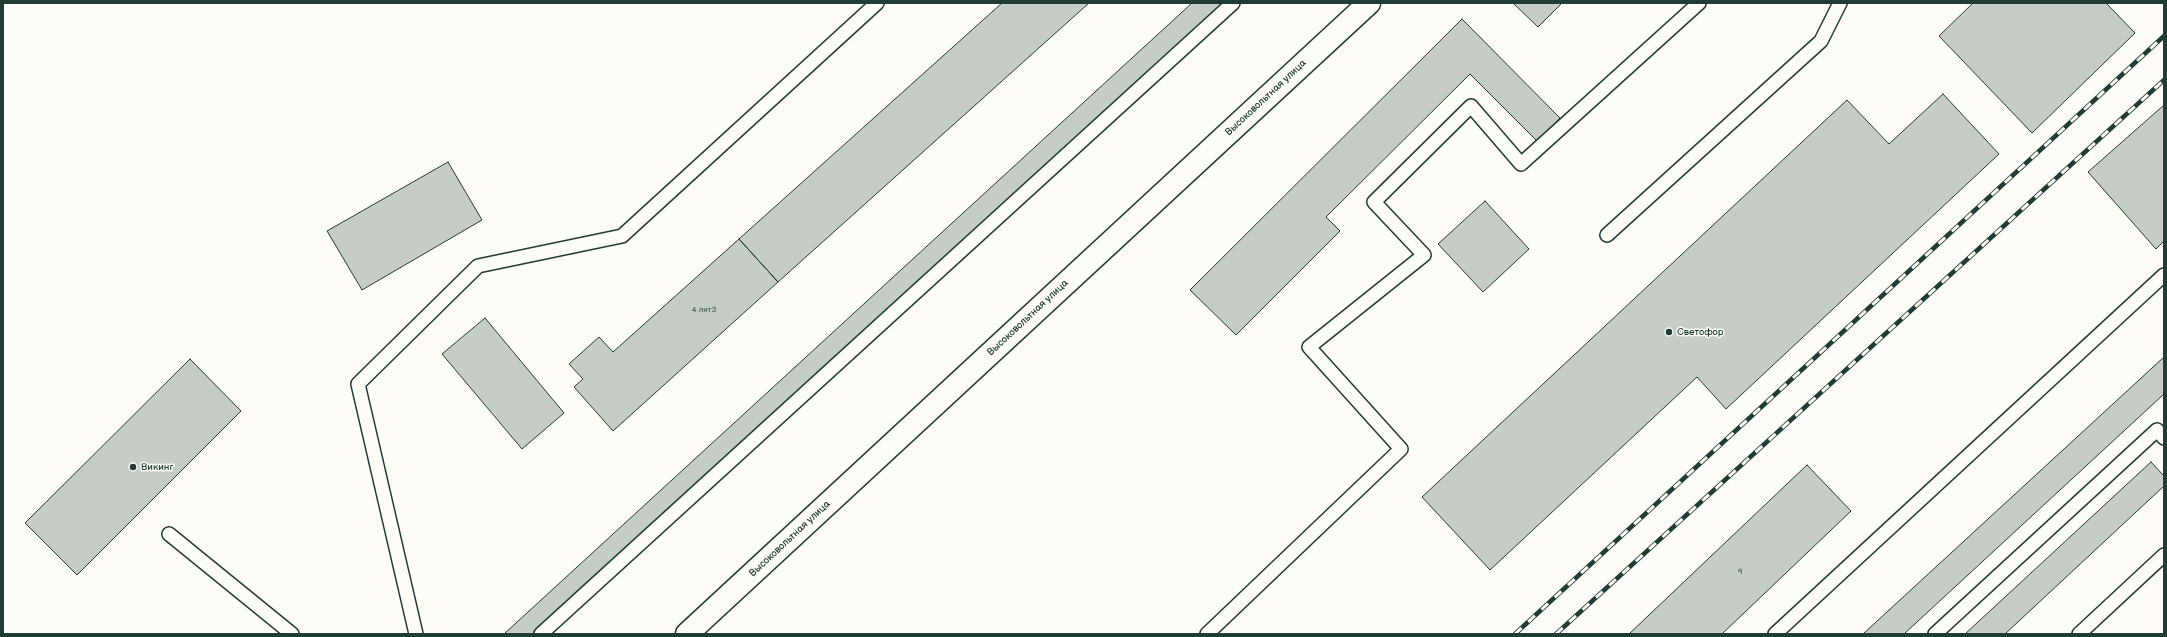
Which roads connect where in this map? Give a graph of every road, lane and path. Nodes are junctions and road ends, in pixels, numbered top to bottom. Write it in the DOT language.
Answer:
graph roads {
  1 [pos="877,3"];
  2 [pos="1233,3"];
  3 [pos="1369,3"];
  4 [pos="1699,3"];
  5 [pos="1840,3"];
  6 [pos="1607,235"];
  7 [pos="2164,275"];
  8 [pos="2162,431"];
  9 [pos="169,534"];
  10 [pos="2164,555"];
  11 [pos="292,634"];
  12 [pos="416,634"];
  13 [pos="541,634"];
  14 [pos="687,634"];
  15 [pos="1207,634"];
  16 [pos="1775,634"];
  17 [pos="1935,634"];
  18 [pos="2079,634"];
  1 -- 12 [label="lane"];
  2 -- 13 [label="lane"];
  3 -- 14 [label="street, Высоковольтная улица"];
  4 -- 15 [label="lane"];
  5 -- 6 [label="lane"];
  7 -- 16 [label="lane"];
  8 -- 17 [label="lane"];
  9 -- 11 [label="lane"];
  10 -- 18 [label="lane"];
}
